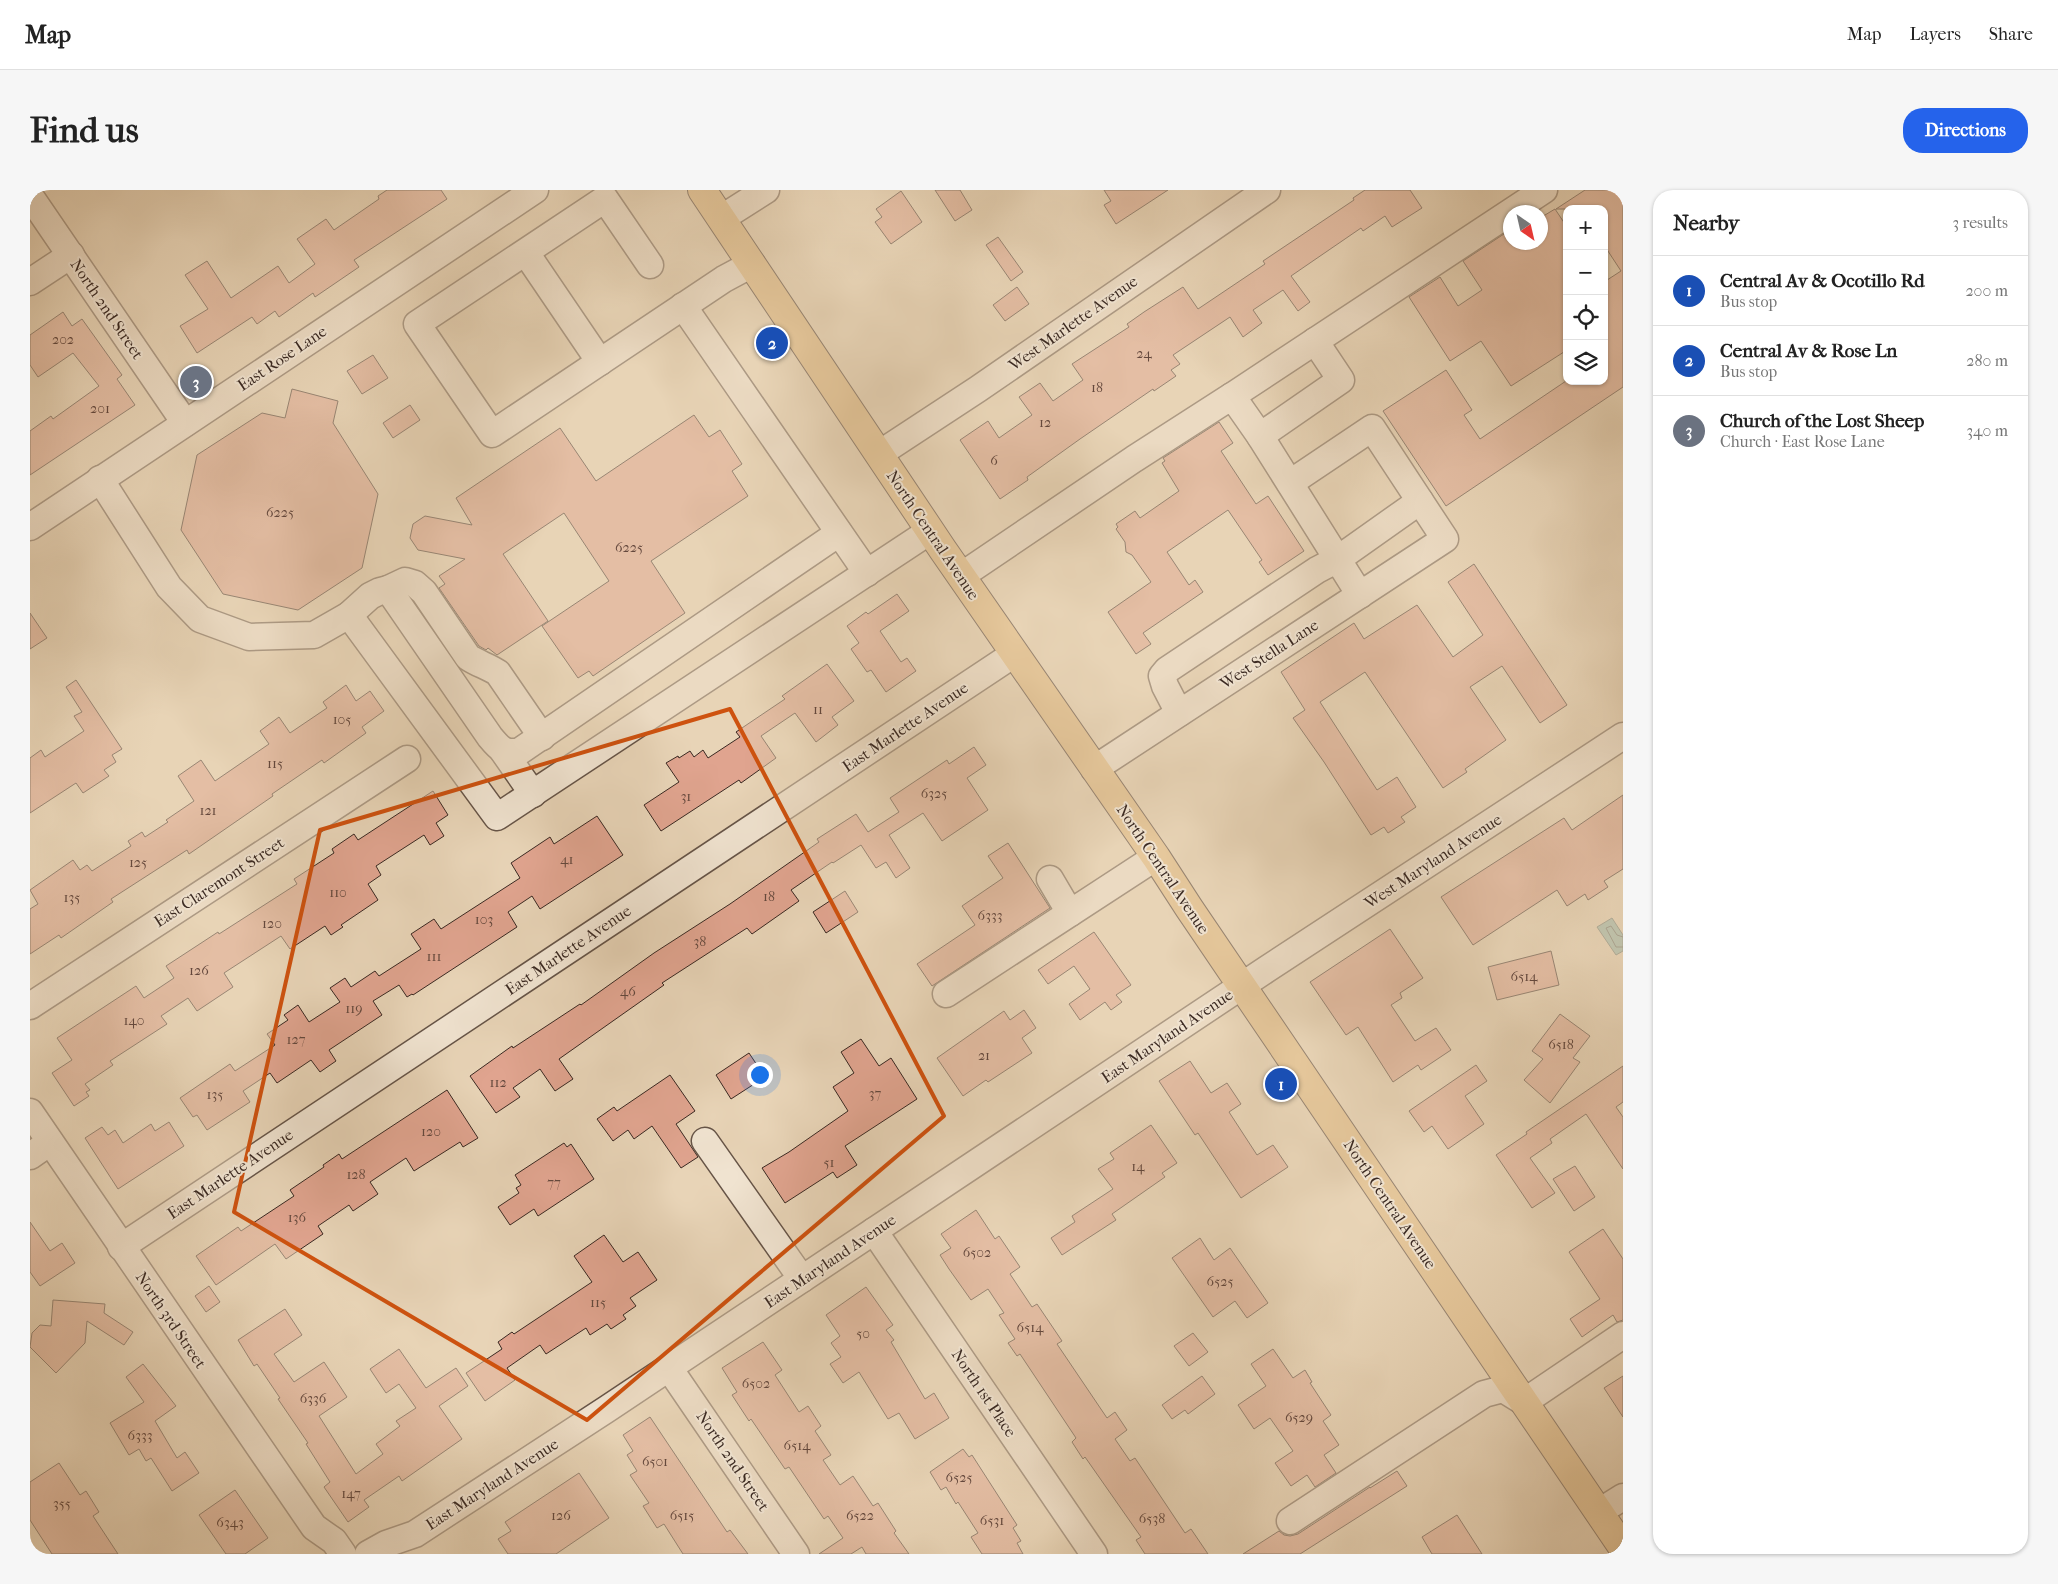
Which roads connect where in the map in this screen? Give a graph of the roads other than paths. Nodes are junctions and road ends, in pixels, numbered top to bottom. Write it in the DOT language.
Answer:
graph roads {
  1 [pos="535,190"];
  2 [pos="702,190"];
  3 [pos="766,190"];
  4 [pos="1267,190"];
  5 [pos="1544,190"];
  6 [pos="30,196"];
  7 [pos="722,218"];
  8 [pos="526,253"];
  9 [pos="71,255"];
  10 [pos="752,264"];
  11 [pos="650,265"];
  12 [pos="30,282"];
  13 [pos="683,306"];
  14 [pos="1315,341"];
  15 [pos="600,362"];
  16 [pos="1232,396"];
  17 [pos="185,423"];
  18 [pos="1260,436"];
  19 [pos="879,454"];
  20 [pos="100,479"];
  21 [pos="1290,483"];
  22 [pos="1420,500"];
  23 [pos="30,527"];
  24 [pos="930,531"];
  25 [pos="839,533"];
  26 [pos="1338,559"];
  27 [pos="867,573"];
  28 [pos="961,576"];
  29 [pos="388,589"];
  30 [pos="1360,595"];
  31 [pos="349,615"];
  32 [pos="1014,654"];
  33 [pos="1179,713"];
  34 [pos="1623,736"];
  35 [pos="542,737"];
  36 [pos="503,752"];
  37 [pos="407,759"];
  38 [pos="1094,769"];
  39 [pos="532,794"];
  40 [pos="1156,857"];
  41 [pos="1050,879"];
  42 [pos="1070,913"];
  43 [pos="1243,986"];
  44 [pos="946,994"];
  45 [pos="30,1006"];
  46 [pos="30,1112"];
  47 [pos="705,1141"];
  48 [pos="40,1149"];
  49 [pos="874,1231"];
  50 [pos="121,1247"];
  51 [pos="802,1279"];
  52 [pos="1623,1335"];
  53 [pos="669,1368"];
  54 [pos="1524,1402"];
  55 [pos="1623,1497"];
  56 [pos="1599,1512"];
  57 [pos="1290,1521"];
  58 [pos="314,1526"];
  59 [pos="415,1534"];
  60 [pos="1623,1548"];
  61 [pos="322,1554"];
  62 [pos="343,1554"];
  63 [pos="368,1554"];
  64 [pos="398,1554"];
  65 [pos="796,1554"];
  66 [pos="1094,1554"];
  1 -- 17 [label="street, East Rose Lane"];
  2 -- 7 [label="main road, North Central Avenue"];
  3 -- 7 [label="street"];
  4 -- 19 [label="street, West Marlette Avenue"];
  5 -- 14 [label="street"];
  6 -- 9 [label="street, North 2nd Street"];
  7 -- 10 [label="main road, North Central Avenue"];
  8 -- 11 [label="street"];
  8 -- 15 [label="street"];
  8 -- 15 [label="street"];
  9 -- 12 [label="street"];
  9 -- 17 [label="street, North 2nd Street"];
  10 -- 13 [label="street"];
  10 -- 19 [label="main road, North Central Avenue"];
  13 -- 15 [label="street"];
  13 -- 25 [label="street"];
  14 -- 16 [label="street"];
  14 -- 18 [label="street"];
  16 -- 18 [label="street"];
  16 -- 28 [label="street"];
  17 -- 20 [label="street, East Rose Lane"];
  18 -- 21 [label="street"];
  19 -- 24 [label="main road, North Central Avenue"];
  20 -- 23 [label="street, East Rose Lane"];
  20 -- 31 [label="street"];
  21 -- 22 [label="street"];
  21 -- 26 [label="street"];
  22 -- 26 [label="street"];
  22 -- 30 [label="street, West Stella Lane"];
  24 -- 27 [label="street"];
  24 -- 28 [label="main road, North Central Avenue"];
  25 -- 27 [label="street"];
  25 -- 35 [label="street"];
  26 -- 30 [label="street"];
  26 -- 33 [label="street"];
  27 -- 39 [label="street"];
  28 -- 32 [label="main road, North Central Avenue"];
  29 -- 31 [label="street"];
  29 -- 35 [label="street"];
  29 -- 36 [label="street"];
  30 -- 33 [label="street, West Stella Lane"];
  31 -- 39 [label="street"];
  32 -- 38 [label="main road, North Central Avenue"];
  32 -- 50 [label="street, East Marlette Avenue"];
  33 -- 38 [label="street, West Stella Lane"];
  34 -- 43 [label="street, West Maryland Avenue"];
  35 -- 36 [label="street"];
  36 -- 39 [label="street"];
  37 -- 45 [label="street, East Claremont Street"];
  38 -- 40 [label="main road, North Central Avenue"];
  40 -- 42 [label="street"];
  40 -- 43 [label="main road, North Central Avenue"];
  41 -- 42 [label="street"];
  42 -- 44 [label="street"];
  43 -- 49 [label="street, East Maryland Avenue"];
  43 -- 54 [label="main road, North Central Avenue"];
  46 -- 48 [label="street, North 3rd Street"];
  47 -- 51 [label="street"];
  48 -- 50 [label="street, North 3rd Street"];
  49 -- 51 [label="street, East Maryland Avenue"];
  49 -- 66 [label="street, North 1st Place"];
  50 -- 58 [label="street, North 3rd Street"];
  51 -- 53 [label="street, East Maryland Avenue"];
  52 -- 54 [label="street"];
  53 -- 59 [label="street, East Maryland Avenue"];
  53 -- 65 [label="street, North 2nd Street"];
  54 -- 56 [label="main road, North Central Avenue"];
  54 -- 57 [label="street"];
  55 -- 56 [label="street"];
  56 -- 60 [label="main road, North Central Avenue"];
  58 -- 61 [label="street, North 3rd Street"];
  58 -- 62 [label="street, North 3rd Street"];
  59 -- 63 [label="street, East Maryland Avenue"];
  59 -- 64 [label="street, East Maryland Avenue"];
}
